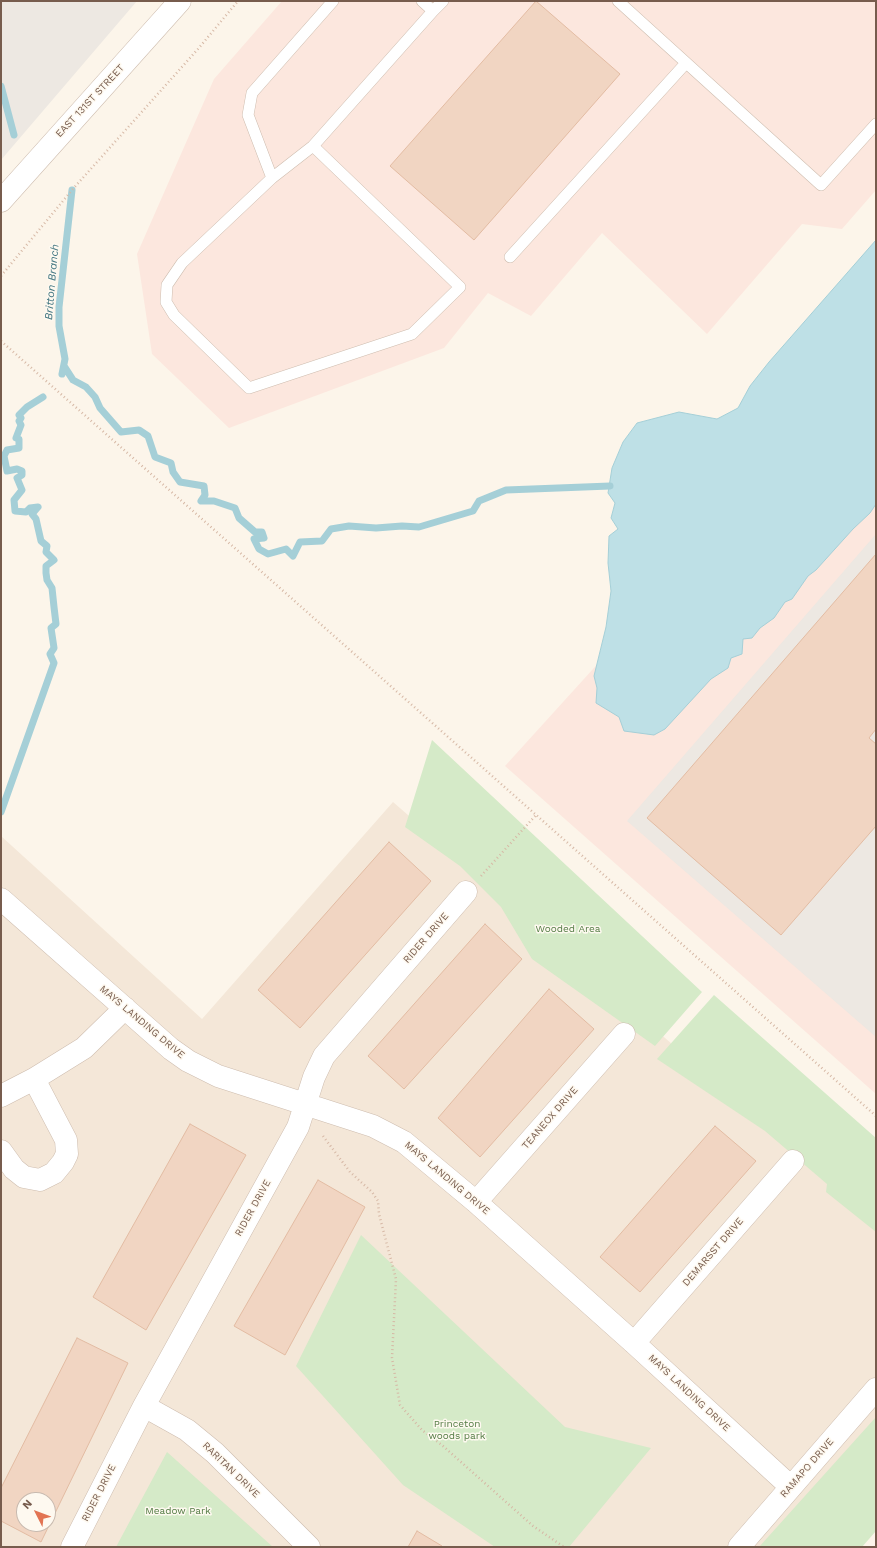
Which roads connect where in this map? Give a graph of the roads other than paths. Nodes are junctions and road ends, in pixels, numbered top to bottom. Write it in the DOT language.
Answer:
graph roads {
  1 [pos="180,1"];
  2 [pos="333,1"];
  3 [pos="422,1"];
  4 [pos="443,1"];
  5 [pos="618,1"];
  6 [pos="433,12"];
  7 [pos="686,63"];
  8 [pos="876,124"];
  9 [pos="313,146"];
  10 [pos="272,178"];
  11 [pos="1,201"];
  12 [pos="510,257"];
  13 [pos="466,892"];
  14 [pos="6,904"];
  15 [pos="125,1008"];
  16 [pos="624,1034"];
  17 [pos="34,1079"];
  18 [pos="1,1096"];
  19 [pos="304,1105"];
  20 [pos="1,1151"];
  21 [pos="793,1161"];
  22 [pos="476,1202"];
  23 [pos="634,1343"];
  24 [pos="876,1390"];
  25 [pos="144,1406"];
  26 [pos="791,1487"];
  27 [pos="72,1547"];
  28 [pos="309,1547"];
  29 [pos="739,1547"];
  1 -- 11 [label="street, EAST 131ST STREET"];
  2 -- 10 [label="lane"];
  3 -- 6 [label="lane"];
  4 -- 6 [label="lane"];
  5 -- 7 [label="lane"];
  6 -- 9 [label="lane"];
  7 -- 8 [label="lane"];
  7 -- 12 [label="lane"];
  9 -- 10 [label="lane"];
  9 -- 10 [label="lane"];
  13 -- 19 [label="street, RIDER DRIVE"];
  14 -- 15 [label="street, MAYS LANDING DRIVE"];
  15 -- 17 [label="street"];
  15 -- 19 [label="street, MAYS LANDING DRIVE"];
  16 -- 22 [label="street, TEANEOX DRIVE"];
  17 -- 18 [label="street"];
  17 -- 20 [label="street"];
  19 -- 22 [label="street, MAYS LANDING DRIVE"];
  19 -- 25 [label="street, RIDER DRIVE"];
  21 -- 23 [label="street, DEMARSST DRIVE"];
  22 -- 23 [label="street, MAYS LANDING DRIVE"];
  23 -- 26 [label="street, MAYS LANDING DRIVE"];
  24 -- 26 [label="street, RAMAPO DRIVE"];
  25 -- 27 [label="street, RIDER DRIVE"];
  25 -- 28 [label="street, RARITAN DRIVE"];
  26 -- 29 [label="street, RAMAPO DRIVE"];
}
